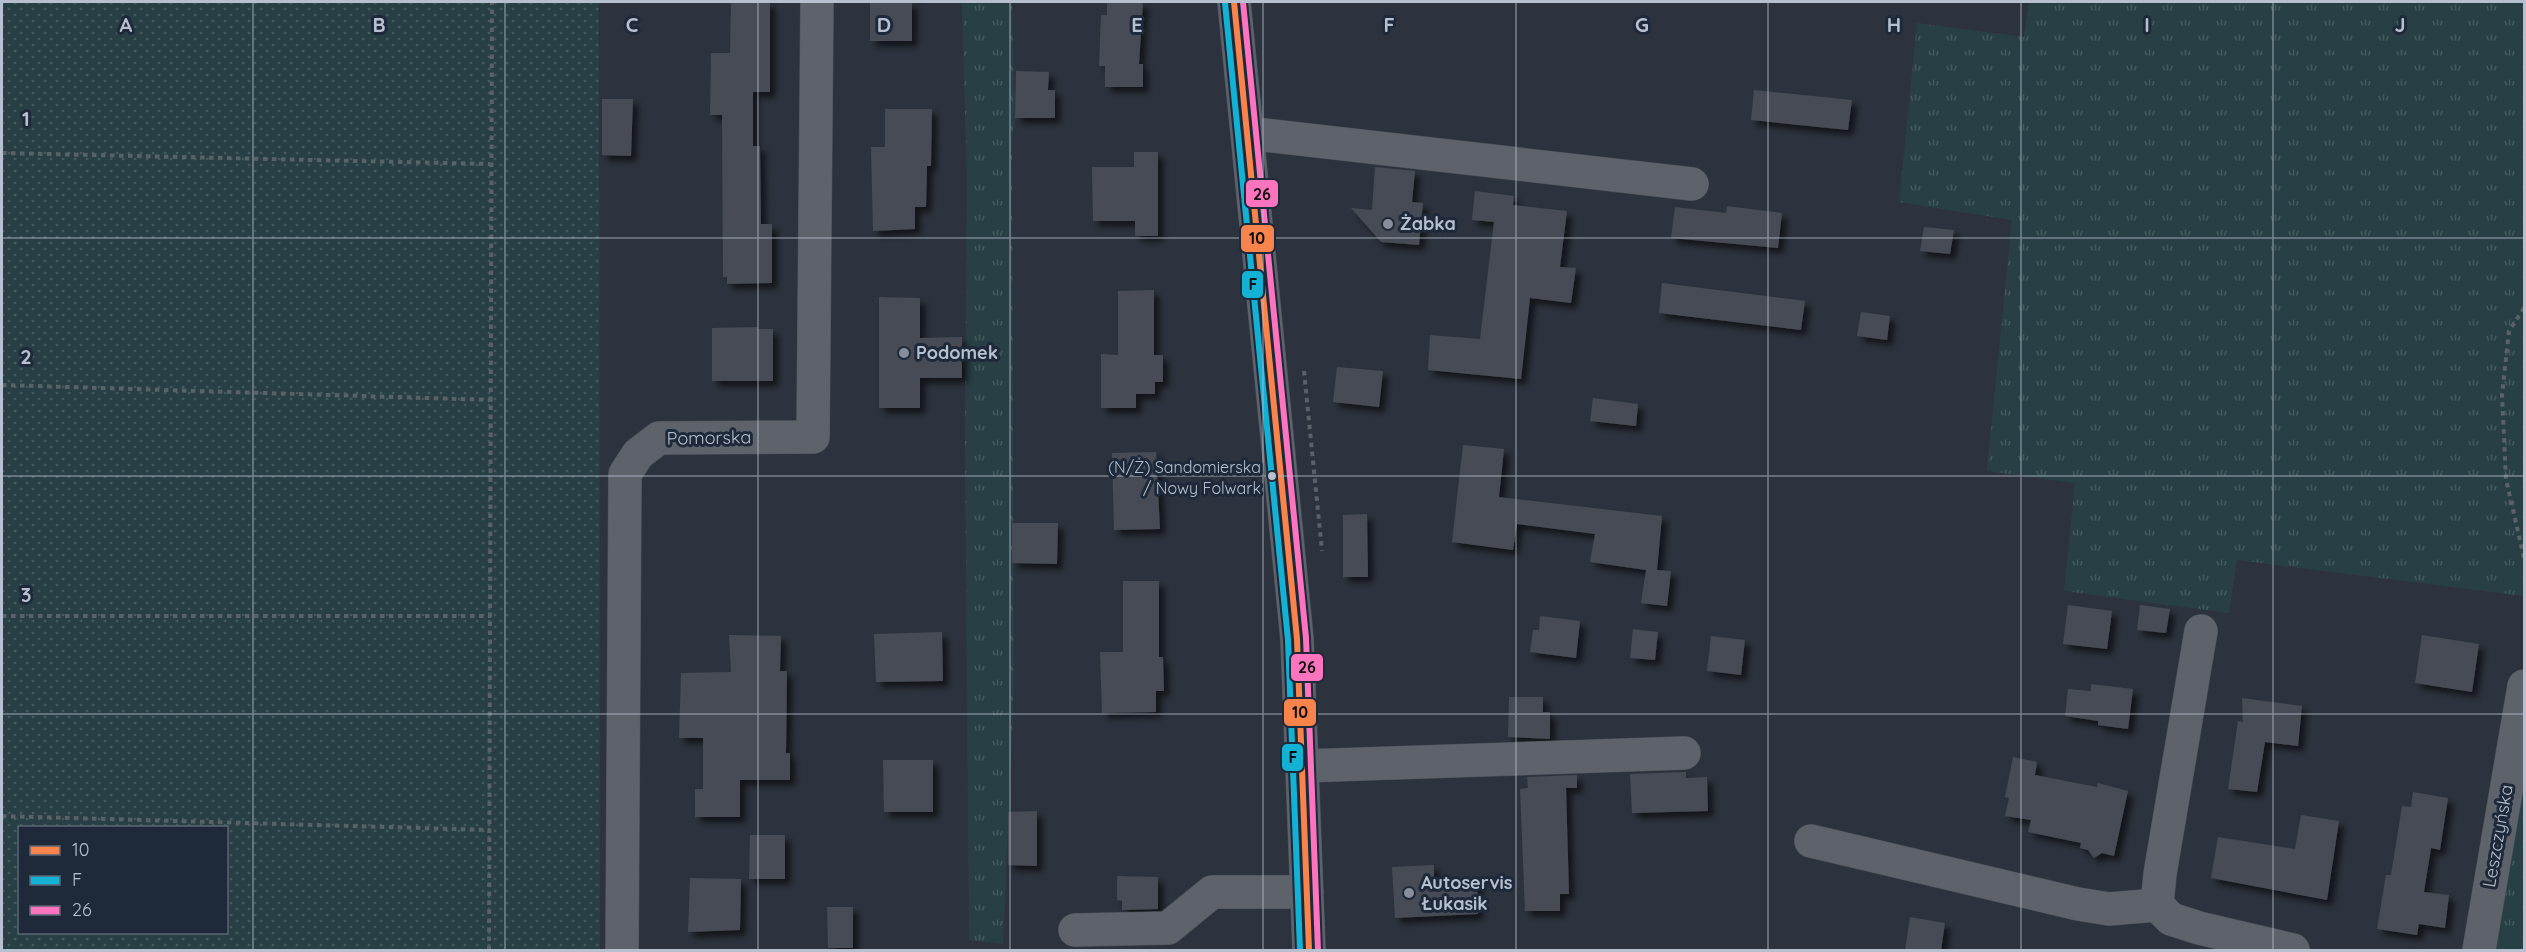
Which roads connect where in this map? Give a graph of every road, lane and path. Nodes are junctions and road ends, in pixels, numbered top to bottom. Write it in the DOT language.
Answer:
graph roads {
  1 [pos="492,2"];
  2 [pos="817,2"];
  3 [pos="1234,2"];
  4 [pos="1247,133"];
  5 [pos="2,153"];
  6 [pos="490,164"];
  7 [pos="1692,184"];
  8 [pos="2524,308"];
  9 [pos="2,385"];
  10 [pos="493,400"];
  11 [pos="2524,558"];
  12 [pos="491,615"];
  13 [pos="2,616"];
  14 [pos="2201,631"];
  15 [pos="2524,686"];
  16 [pos="1684,753"];
  17 [pos="1303,766"];
  18 [pos="2,816"];
  19 [pos="490,830"];
  20 [pos="1811,841"];
  21 [pos="1307,892"];
  22 [pos="2157,905"];
  23 [pos="1075,930"];
  24 [pos="489,951"];
  25 [pos="622,951"];
  26 [pos="1309,951"];
  27 [pos="2293,951"];
  28 [pos="2479,951"];
  1 -- 6 [label="path"];
  2 -- 25 [label="street, Pomorska"];
  3 -- 4 [label="street"];
  4 -- 7 [label="street"];
  4 -- 17 [label="street"];
  5 -- 6 [label="path"];
  6 -- 10 [label="path"];
  8 -- 11 [label="path"];
  9 -- 10 [label="path"];
  10 -- 12 [label="path"];
  12 -- 13 [label="path"];
  12 -- 19 [label="path"];
  14 -- 22 [label="street"];
  15 -- 28 [label="street, Leszczyńska"];
  16 -- 17 [label="street"];
  17 -- 21 [label="street"];
  18 -- 19 [label="path"];
  19 -- 24 [label="path"];
  20 -- 22 [label="street"];
  21 -- 23 [label="street"];
  21 -- 26 [label="street"];
  22 -- 27 [label="street"];
}
